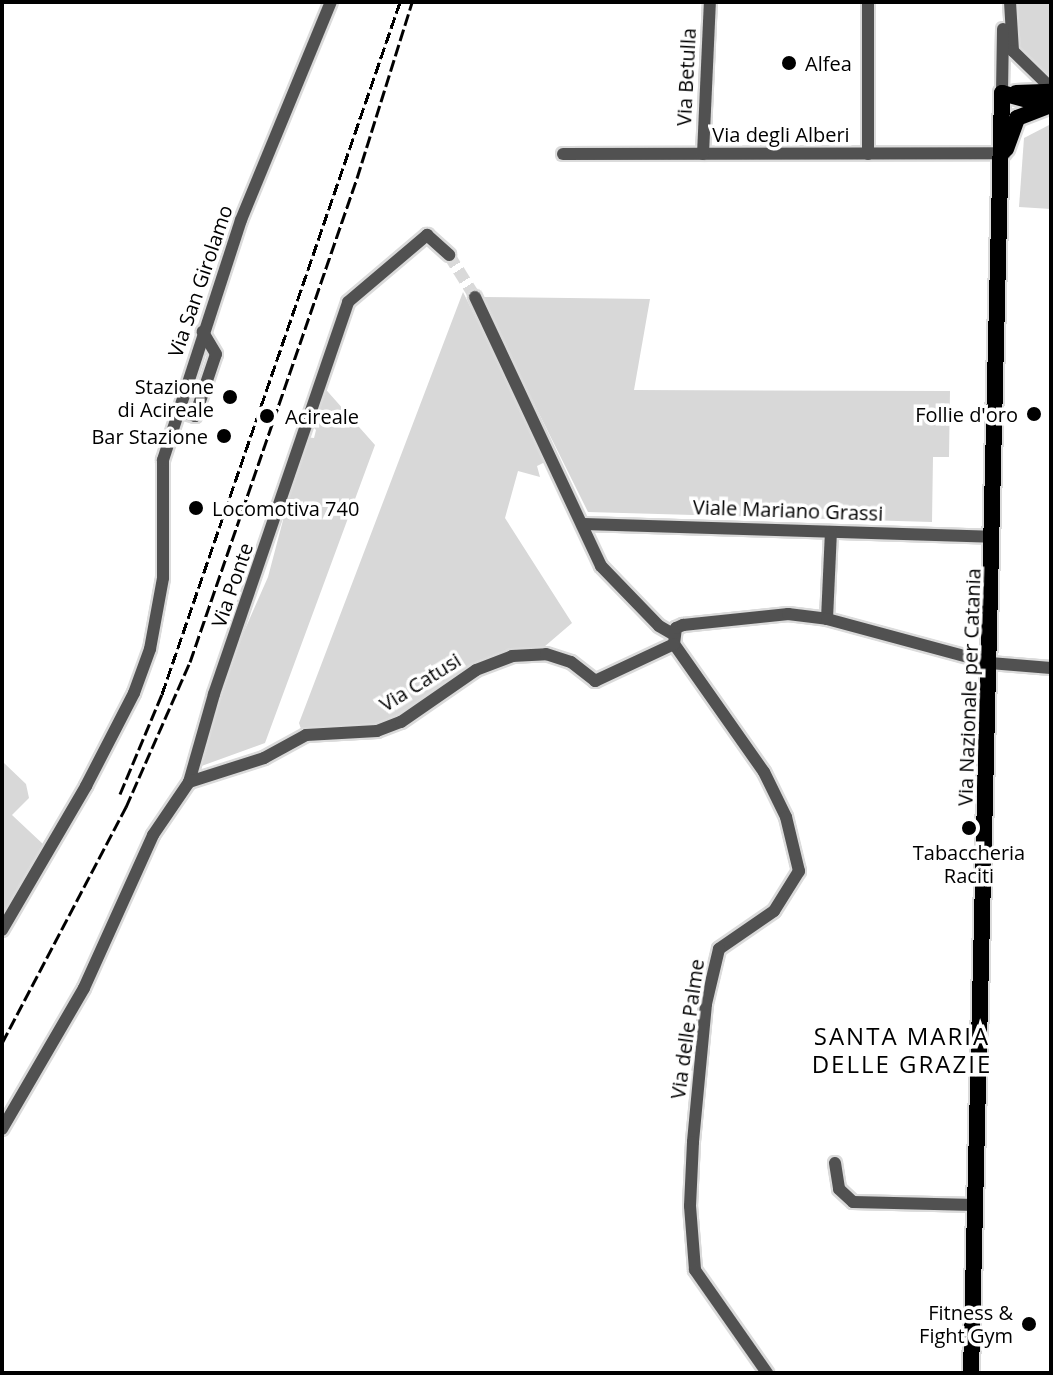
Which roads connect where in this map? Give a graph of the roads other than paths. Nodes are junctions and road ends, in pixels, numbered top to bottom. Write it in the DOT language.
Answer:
graph roads {
  1 [pos="331,2"];
  2 [pos="710,2"];
  3 [pos="868,2"];
  4 [pos="1003,2"];
  5 [pos="1010,2"];
  6 [pos="1051,90"];
  7 [pos="1002,93"];
  8 [pos="1051,105"];
  9 [pos="1002,153"];
  10 [pos="563,154"];
  11 [pos="703,154"];
  12 [pos="868,154"];
  13 [pos="449,255"];
  14 [pos="475,297"];
  15 [pos="203,332"];
  16 [pos="178,411"];
  17 [pos="582,524"];
  18 [pos="831,532"];
  19 [pos="993,537"];
  20 [pos="827,619"];
  21 [pos="674,639"];
  22 [pos="990,663"];
  23 [pos="1051,668"];
  24 [pos="189,782"];
  25 [pos="2,930"];
  26 [pos="2,1129"];
  27 [pos="835,1163"];
  28 [pos="975,1205"];
  29 [pos="767,1373"];
  30 [pos="971,1373"];
  1 -- 15 [label="street, Via San Girolamo"];
  2 -- 11 [label="street, Via Betulla"];
  3 -- 12 [label="street"];
  4 -- 7 [label="street, Via Nazionale per Catania"];
  5 -- 6 [label="street"];
  6 -- 7 [label="main road"];
  7 -- 8 [label="main road"];
  7 -- 9 [label="main road, Via Nazionale per Catania"];
  8 -- 9 [label="main road"];
  9 -- 12 [label="street, Via degli Alberi"];
  9 -- 19 [label="main road, Via Nazionale per Catania"];
  10 -- 11 [label="street, Via degli Alberi"];
  11 -- 12 [label="street, Via degli Alberi"];
  13 -- 24 [label="street, Via Ponte"];
  14 -- 17 [label="street"];
  15 -- 16 [label="street, Via San Girolamo"];
  15 -- 16 [label="street"];
  16 -- 25 [label="street, Via San Girolamo"];
  17 -- 18 [label="street, Viale Mariano Grassi"];
  17 -- 21 [label="street"];
  18 -- 19 [label="street, Viale Mariano Grassi"];
  18 -- 20 [label="street"];
  19 -- 22 [label="main road, Via Nazionale per Catania"];
  20 -- 21 [label="street, Via Catusi"];
  20 -- 22 [label="street, Via Catusi"];
  21 -- 24 [label="street, Via Catusi"];
  21 -- 29 [label="street, Via delle Palme"];
  22 -- 23 [label="street, Via Catusi"];
  22 -- 28 [label="main road, Via Nazionale per Catania"];
  24 -- 26 [label="street"];
  27 -- 28 [label="street"];
  28 -- 30 [label="main road, Via Nazionale per Catania"];
}
